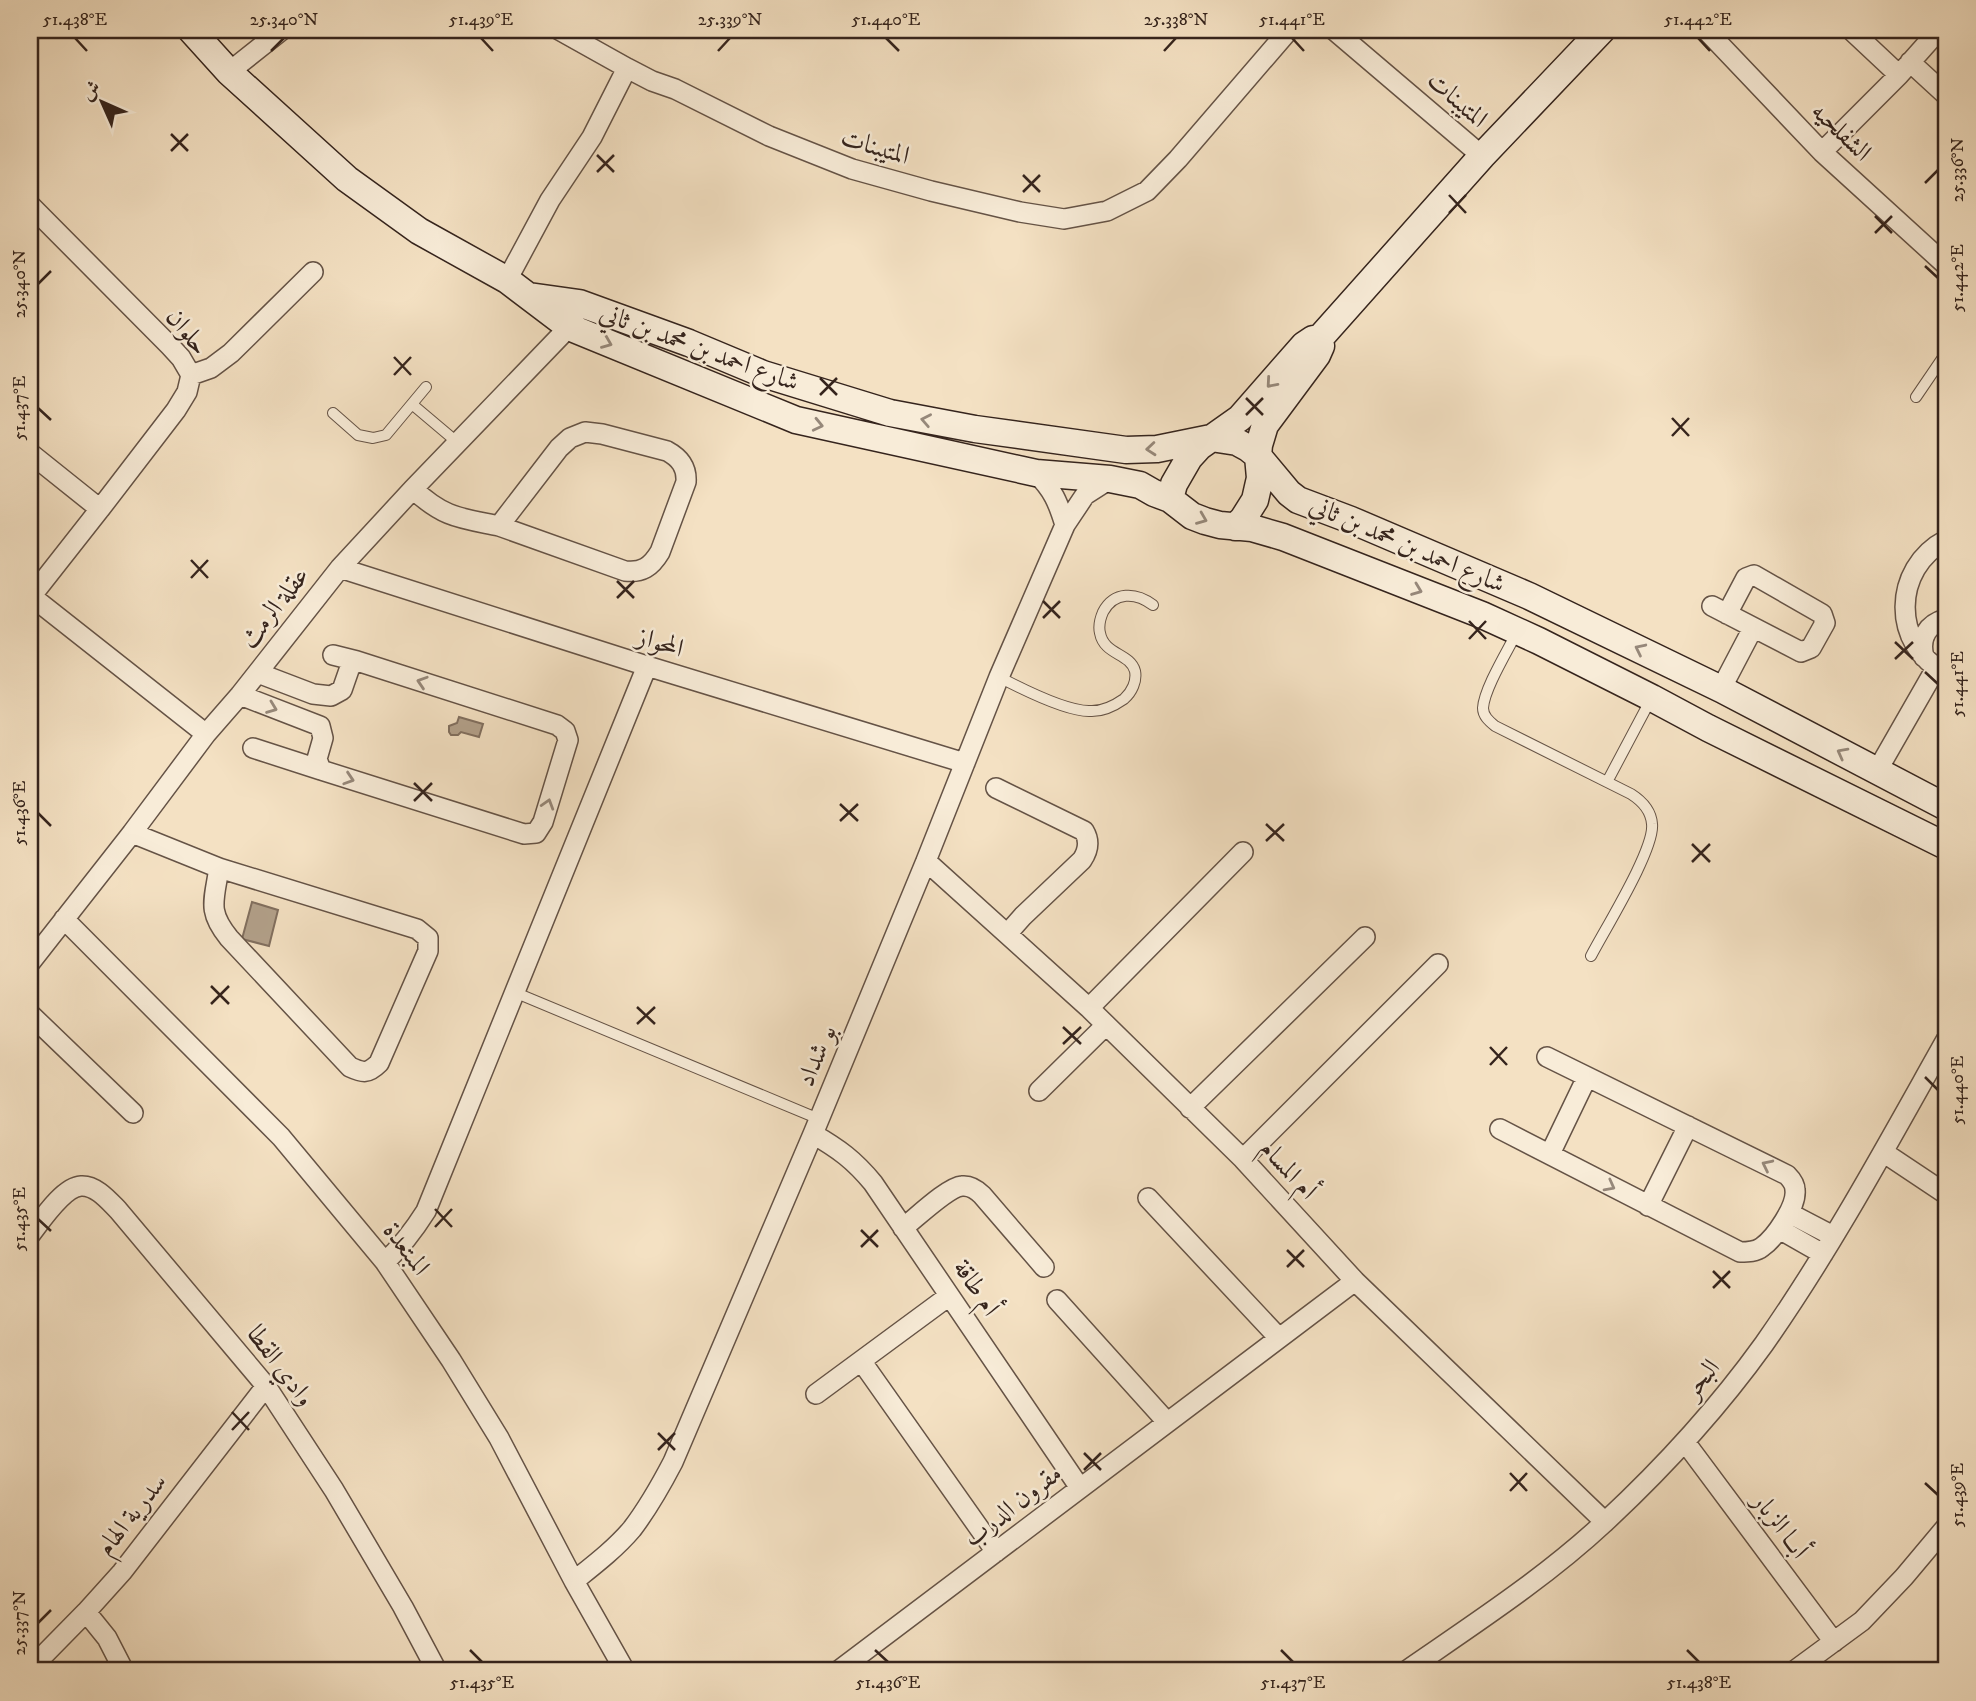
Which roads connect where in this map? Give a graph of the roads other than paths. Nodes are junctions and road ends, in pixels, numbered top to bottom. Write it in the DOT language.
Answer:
graph roads {
  1 [pos="191,30"];
  2 [pos="282,30"];
  3 [pos="559,30"];
  4 [pos="1289,30"];
  5 [pos="1334,30"];
  6 [pos="1602,30"];
  7 [pos="1706,30"];
  8 [pos="1851,30"];
  9 [pos="1939,30"];
  10 [pos="627,68"];
  11 [pos="1905,69"];
  12 [pos="229,72"];
  13 [pos="1946,96"];
  14 [pos="1822,152"];
  15 [pos="1482,156"];
  16 [pos="30,205"];
  17 [pos="1946,265"];
  18 [pos="313,272"];
  19 [pos="517,288"];
  20 [pos="574,315"];
  21 [pos="1320,338"];
  22 [pos="1946,353"];
  23 [pos="191,375"];
  24 [pos="426,387"];
  25 [pos="1916,397"];
  26 [pos="413,405"];
  27 [pos="333,413"];
  28 [pos="1211,438"];
  29 [pos="458,443"];
  30 [pos="30,453"];
  31 [pos="1258,456"];
  32 [pos="1036,473"];
  33 [pos="1110,479"];
  34 [pos="414,489"];
  35 [pos="1170,499"];
  36 [pos="100,509"];
  37 [pos="1065,525"];
  38 [pos="499,526"];
  39 [pos="1235,527"];
  40 [pos="1946,540"];
  41 [pos="340,568"];
  42 [pos="30,597"];
  43 [pos="1153,605"];
  44 [pos="1946,619"];
  45 [pos="1753,628"];
  46 [pos="1518,632"];
  47 [pos="333,655"];
  48 [pos="357,661"];
  49 [pos="647,666"];
  50 [pos="1935,666"];
  51 [pos="258,673"];
  52 [pos="999,677"];
  53 [pos="1721,689"];
  54 [pos="240,695"];
  55 [pos="1652,698"];
  56 [pos="206,734"];
  57 [pos="253,748"];
  58 [pos="965,763"];
  59 [pos="321,770"];
  60 [pos="1877,771"];
  61 [pos="1607,782"];
  62 [pos="996,788"];
  63 [pos="1946,807"];
  64 [pos="132,833"];
  65 [pos="1946,846"];
  66 [pos="1242,852"];
  67 [pos="926,861"];
  68 [pos="219,868"];
  69 [pos="64,919"];
  70 [pos="1008,933"];
  71 [pos="1365,937"];
  72 [pos="1591,956"];
  73 [pos="30,963"];
  74 [pos="1438,964"];
  75 [pos="514,992"];
  76 [pos="1089,1008"];
  77 [pos="30,1014"];
  78 [pos="1106,1025"];
  79 [pos="1946,1040"];
  80 [pos="1547,1058"];
  81 [pos="1587,1077"];
  82 [pos="1039,1091"];
  83 [pos="1189,1108"];
  84 [pos="134,1113"];
  85 [pos="1688,1126"];
  86 [pos="816,1127"];
  87 [pos="1500,1129"];
  88 [pos="1883,1152"];
  89 [pos="1550,1154"];
  90 [pos="1243,1159"];
  91 [pos="1946,1194"];
  92 [pos="1148,1198"];
  93 [pos="1648,1206"];
  94 [pos="1784,1221"];
  95 [pos="903,1228"];
  96 [pos="30,1234"];
  97 [pos="1833,1236"];
  98 [pos="1823,1254"];
  99 [pos="385,1262"];
  100 [pos="1044,1267"];
  101 [pos="1355,1281"];
  102 [pos="949,1296"];
  103 [pos="1057,1300"];
  104 [pos="1279,1338"];
  105 [pos="862,1362"];
  106 [pos="266,1386"];
  107 [pos="816,1394"];
  108 [pos="1167,1422"];
  109 [pos="1685,1442"];
  110 [pos="1080,1488"];
  111 [pos="1605,1522"];
  112 [pos="1946,1527"];
  113 [pos="996,1552"];
  114 [pos="574,1581"];
  115 [pos="86,1612"];
  116 [pos="1834,1642"];
  117 [pos="30,1669"];
  118 [pos="124,1671"];
  119 [pos="437,1671"];
  120 [pos="625,1671"];
  121 [pos="838,1671"];
  122 [pos="1406,1671"];
  123 [pos="1794,1671"];
  1 -- 12 [label="street, شارع احمد بن محمد بن ثاني"];
  2 -- 12 [label="street"];
  3 -- 10 [label="street, المتيبنات"];
  4 -- 10 [label="street, المتيبنات"];
  5 -- 15 [label="street, المتيبنات"];
  6 -- 15 [label="street"];
  7 -- 14 [label="street, الشفلحيه"];
  8 -- 11 [label="street"];
  9 -- 11 [label="street"];
  10 -- 19 [label="street"];
  11 -- 13 [label="street"];
  11 -- 14 [label="street"];
  12 -- 19 [label="street, شارع احمد بن محمد بن ثاني"];
  14 -- 17 [label="street, الشفلحيه"];
  15 -- 21 [label="street"];
  16 -- 23 [label="street, حلوان"];
  18 -- 23 [label="street"];
  19 -- 20 [label="street, شارع احمد بن محمد بن ثاني"];
  28 -- 20 [label="street, شارع احمد بن محمد بن ثاني, one-way"];
  20 -- 29 [label="street, عقلة الرمث"];
  20 -- 32 [label="street, شارع احمد بن محمد بن ثاني, one-way"];
  21 -- 28 [label="street, one-way"];
  21 -- 31 [label="street"];
  22 -- 25 [label="lane"];
  23 -- 36 [label="street, حلوان"];
  24 -- 26 [label="lane"];
  26 -- 27 [label="lane"];
  26 -- 29 [label="lane"];
  28 -- 31 [label="street, شارع احمد بن محمد بن ثاني"];
  28 -- 35 [label="street"];
  29 -- 34 [label="street, عقلة الرمث"];
  30 -- 36 [label="street"];
  31 -- 39 [label="street"];
  53 -- 31 [label="street, شارع احمد بن محمد بن ثاني, one-way"];
  32 -- 33 [label="street, شارع احمد بن محمد بن ثاني"];
  32 -- 37 [label="street"];
  33 -- 35 [label="street, شارع احمد بن محمد بن ثاني"];
  33 -- 37 [label="street, بو شداد"];
  34 -- 38 [label="street"];
  34 -- 41 [label="street, عقلة الرمث"];
  35 -- 39 [label="street, شارع احمد بن محمد بن ثاني, one-way"];
  36 -- 42 [label="street, حلوان"];
  37 -- 52 [label="street, بو شداد"];
  38 -- 38 [label="street"];
  39 -- 46 [label="street, شارع احمد بن محمد بن ثاني, one-way"];
  40 -- 50 [label="street"];
  41 -- 49 [label="street, المحواز"];
  41 -- 51 [label="street, عقلة الرمث"];
  42 -- 56 [label="street, حلوان"];
  43 -- 52 [label="lane"];
  44 -- 50 [label="street"];
  45 -- 45 [label="street"];
  45 -- 53 [label="street"];
  46 -- 55 [label="street, شارع احمد بن محمد بن ثاني"];
  46 -- 61 [label="lane"];
  47 -- 48 [label="street"];
  48 -- 51 [label="street"];
  59 -- 48 [label="street, one-way"];
  49 -- 58 [label="street, المحواز"];
  49 -- 75 [label="street"];
  50 -- 60 [label="street"];
  51 -- 54 [label="street, عقلة الرمث"];
  52 -- 58 [label="street, بو شداد"];
  60 -- 53 [label="street, شارع احمد بن محمد بن ثاني, one-way"];
  54 -- 56 [label="street, عقلة الرمث"];
  54 -- 59 [label="street, one-way"];
  55 -- 61 [label="lane"];
  55 -- 65 [label="street, شارع احمد بن محمد بن ثاني"];
  56 -- 64 [label="street, عقلة الرمث"];
  57 -- 59 [label="street"];
  58 -- 67 [label="street, بو شداد"];
  60 -- 63 [label="street, شارع احمد بن محمد بن ثاني"];
  61 -- 72 [label="lane"];
  62 -- 70 [label="street"];
  64 -- 68 [label="street"];
  64 -- 69 [label="street, عقلة الرمث"];
  66 -- 76 [label="street"];
  67 -- 70 [label="street, أم المسام"];
  67 -- 86 [label="street, بو شداد"];
  68 -- 68 [label="street"];
  69 -- 73 [label="street, عقلة الرمث"];
  69 -- 99 [label="street, المبتعدة"];
  70 -- 76 [label="street, أم المسام"];
  71 -- 83 [label="street"];
  74 -- 90 [label="street"];
  75 -- 86 [label="lane"];
  75 -- 99 [label="street"];
  76 -- 78 [label="street, أم المسام"];
  77 -- 84 [label="street"];
  78 -- 82 [label="street"];
  78 -- 83 [label="street, أم المسام"];
  79 -- 88 [label="street, البحر"];
  80 -- 81 [label="street"];
  81 -- 85 [label="street"];
  81 -- 89 [label="street"];
  83 -- 90 [label="street, أم المسام"];
  85 -- 93 [label="street"];
  94 -- 85 [label="street, one-way"];
  86 -- 95 [label="street, أم طاقة"];
  86 -- 114 [label="street, بو شداد"];
  87 -- 89 [label="street"];
  88 -- 91 [label="street"];
  88 -- 97 [label="street, البحر"];
  89 -- 93 [label="street, one-way"];
  90 -- 101 [label="street, أم المسام"];
  92 -- 104 [label="street"];
  93 -- 94 [label="street"];
  94 -- 97 [label="street"];
  94 -- 98 [label="street"];
  95 -- 100 [label="street"];
  95 -- 102 [label="street, أم طاقة"];
  96 -- 106 [label="street, وادي القطا"];
  97 -- 98 [label="street, البحر"];
  98 -- 109 [label="street, البحر"];
  99 -- 114 [label="street, المبتعدة"];
  101 -- 104 [label="street, مقرون الدرب"];
  101 -- 111 [label="street, أم المسام"];
  102 -- 105 [label="street"];
  102 -- 110 [label="street, أم طاقة"];
  103 -- 108 [label="street"];
  104 -- 108 [label="street, مقرون الدرب"];
  105 -- 107 [label="street"];
  105 -- 113 [label="street"];
  106 -- 115 [label="street, سدرية الهام"];
  106 -- 119 [label="street, وادي القطا"];
  108 -- 110 [label="street, مقرون الدرب"];
  109 -- 111 [label="street, البحر"];
  109 -- 116 [label="street, أبــا الزبار"];
  110 -- 113 [label="street, مقرون الدرب"];
  111 -- 122 [label="street, البحر"];
  112 -- 116 [label="street"];
  113 -- 121 [label="street, مقرون الدرب"];
  114 -- 120 [label="street, المبتعدة"];
  115 -- 117 [label="street, سدرية الهام"];
  115 -- 118 [label="street"];
  116 -- 123 [label="street"];
}
